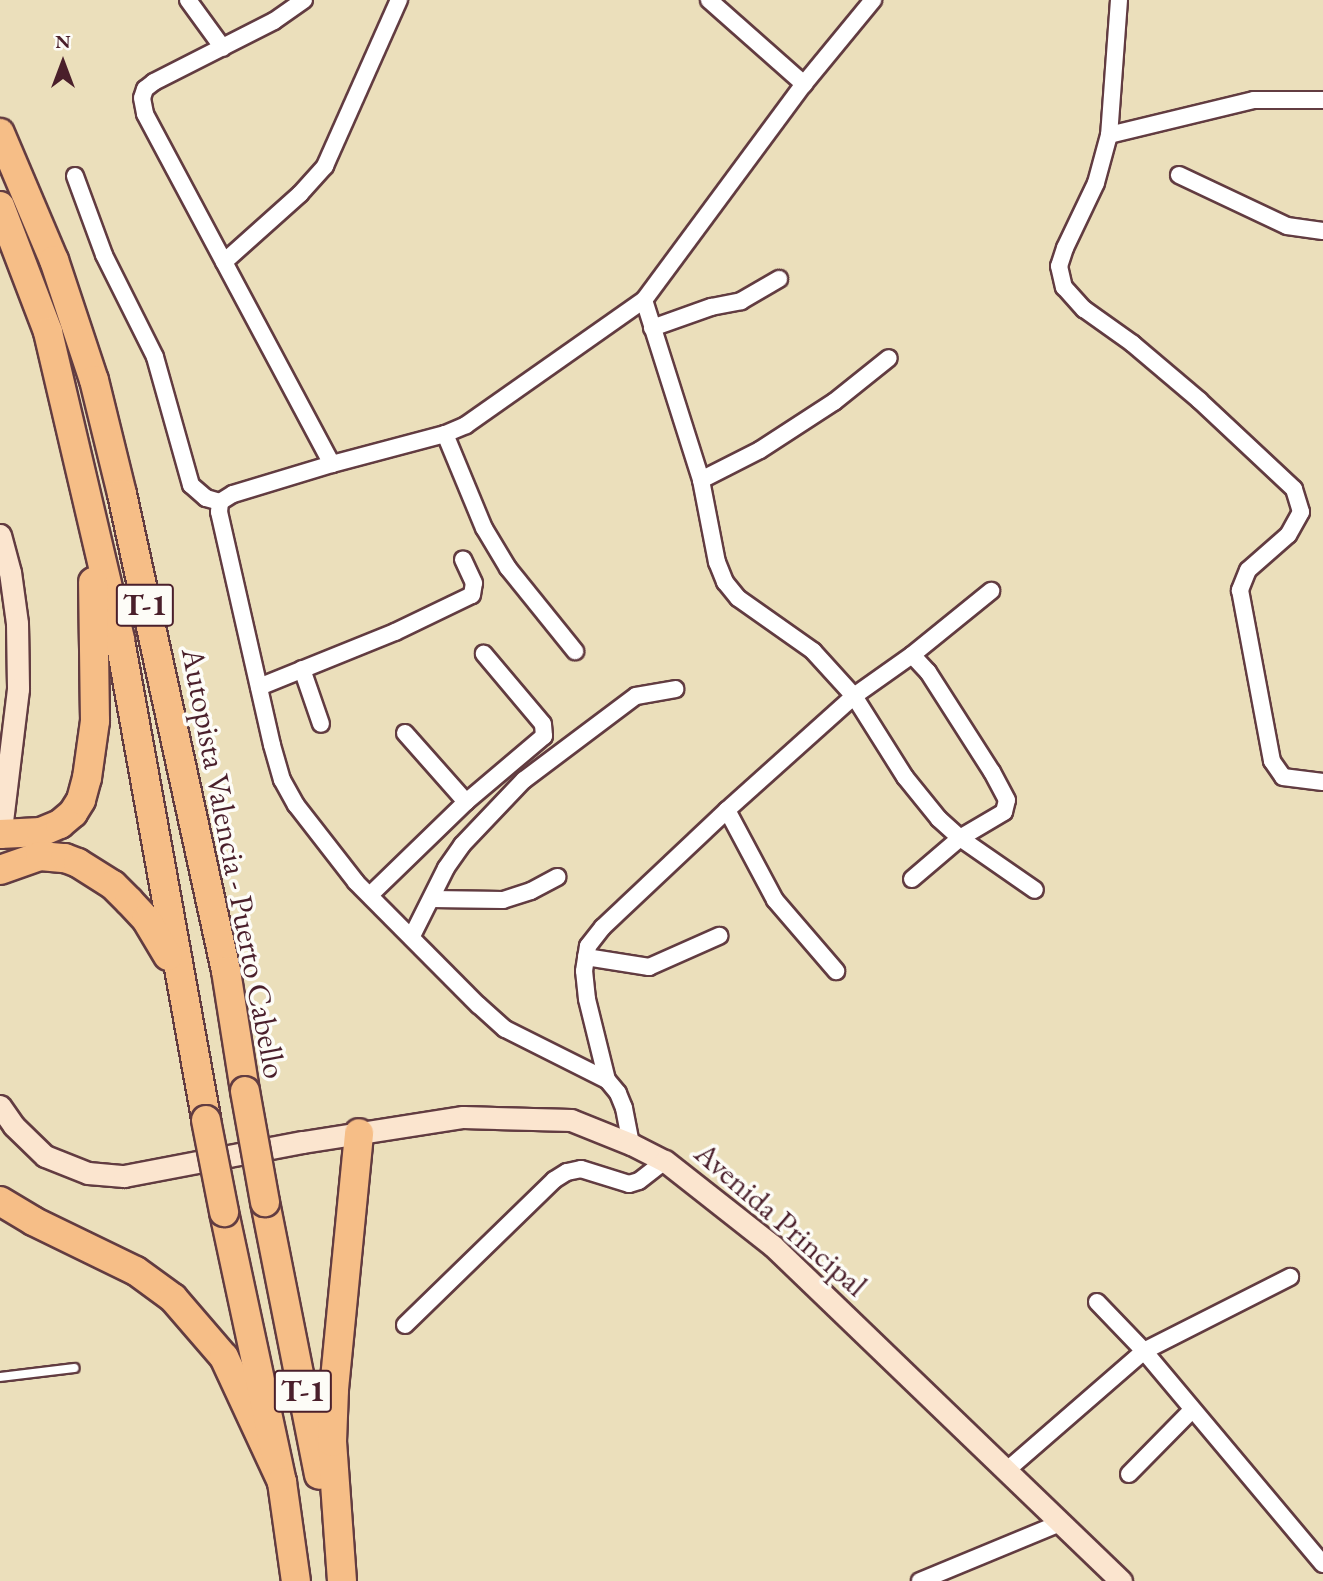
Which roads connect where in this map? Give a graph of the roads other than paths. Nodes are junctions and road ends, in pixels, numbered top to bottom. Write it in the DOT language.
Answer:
graph roads {
  1 [pos="188,0"];
  2 [pos="304,0"];
  3 [pos="398,0"];
  4 [pos="709,0"];
  5 [pos="873,0"];
  6 [pos="1119,0"];
  7 [pos="223,48"];
  8 [pos="804,84"];
  9 [pos="1323,100"];
  10 [pos="0,133"];
  11 [pos="1109,135"];
  12 [pos="1179,175"];
  13 [pos="75,176"];
  14 [pos="0,206"];
  15 [pos="1323,231"];
  16 [pos="224,262"];
  17 [pos="779,279"];
  18 [pos="644,300"];
  19 [pos="652,328"];
  20 [pos="889,358"];
  21 [pos="445,434"];
  22 [pos="332,464"];
  23 [pos="701,480"];
  24 [pos="220,502"];
  25 [pos="91,520"];
  26 [pos="0,535"];
  27 [pos="463,559"];
  28 [pos="991,591"];
  29 [pos="575,651"];
  30 [pos="484,654"];
  31 [pos="912,655"];
  32 [pos="302,669"];
  33 [pos="259,687"];
  34 [pos="675,688"];
  35 [pos="854,696"];
  36 [pos="321,724"];
  37 [pos="405,733"];
  38 [pos="1323,782"];
  39 [pos="466,802"];
  40 [pos="727,810"];
  41 [pos="0,835"];
  42 [pos="960,838"];
  43 [pos="0,870"];
  44 [pos="556,877"];
  45 [pos="912,879"];
  46 [pos="1035,890"];
  47 [pos="370,895"];
  48 [pos="432,899"];
  49 [pos="412,936"];
  50 [pos="719,936"];
  51 [pos="586,957"];
  52 [pos="836,971"];
  53 [pos="185,1006"];
  54 [pos="607,1080"];
  55 [pos="0,1106"];
  56 [pos="366,1140"];
  57 [pos="631,1144"];
  58 [pos="665,1161"];
  59 [pos="0,1201"];
  60 [pos="1290,1277"];
  61 [pos="1097,1302"];
  62 [pos="405,1325"];
  63 [pos="1144,1351"];
  64 [pos="74,1368"];
  65 [pos="0,1377"];
  66 [pos="1192,1410"];
  67 [pos="1006,1471"];
  68 [pos="1129,1474"];
  69 [pos="282,1482"];
  70 [pos="1060,1522"];
  71 [pos="1323,1564"];
  72 [pos="296,1581"];
  73 [pos="341,1581"];
  74 [pos="920,1581"];
  75 [pos="1121,1581"];
  1 -- 7 [label="street"];
  2 -- 7 [label="street"];
  3 -- 16 [label="street"];
  4 -- 8 [label="street"];
  5 -- 8 [label="street"];
  6 -- 11 [label="street"];
  7 -- 16 [label="street"];
  8 -- 18 [label="street"];
  9 -- 11 [label="street"];
  10 -- 73 [label="highway, Autopista Valencia - Puerto Cabello / T-1, bridge"];
  11 -- 38 [label="street"];
  12 -- 15 [label="street"];
  13 -- 24 [label="street"];
  14 -- 25 [label="highway, T-1"];
  16 -- 22 [label="street"];
  17 -- 19 [label="street"];
  18 -- 19 [label="street"];
  18 -- 21 [label="street"];
  19 -- 23 [label="street"];
  20 -- 23 [label="street"];
  21 -- 22 [label="street"];
  21 -- 29 [label="street"];
  22 -- 24 [label="street"];
  23 -- 35 [label="street"];
  24 -- 33 [label="street"];
  25 -- 41 [label="highway"];
  25 -- 53 [label="highway, T-1"];
  26 -- 41 [label="main road"];
  27 -- 32 [label="street"];
  28 -- 31 [label="street"];
  30 -- 39 [label="street"];
  31 -- 35 [label="street"];
  31 -- 42 [label="street"];
  32 -- 33 [label="street"];
  32 -- 36 [label="street"];
  33 -- 47 [label="street"];
  34 -- 48 [label="street"];
  35 -- 40 [label="street"];
  35 -- 42 [label="street"];
  37 -- 39 [label="street"];
  39 -- 47 [label="street"];
  40 -- 51 [label="street"];
  40 -- 52 [label="street"];
  42 -- 45 [label="street"];
  42 -- 46 [label="street"];
  43 -- 53 [label="highway"];
  44 -- 48 [label="street"];
  47 -- 49 [label="street"];
  48 -- 49 [label="street"];
  49 -- 54 [label="street"];
  50 -- 51 [label="street"];
  51 -- 54 [label="street"];
  53 -- 69 [label="highway, T-1, bridge"];
  54 -- 57 [label="street"];
  55 -- 56 [label="main road, Avenida Principal"];
  56 -- 57 [label="main road, Avenida Principal"];
  56 -- 73 [label="highway"];
  57 -- 58 [label="main road, Avenida Principal"];
  58 -- 62 [label="street"];
  58 -- 67 [label="main road, Avenida Principal"];
  59 -- 69 [label="highway"];
  60 -- 63 [label="street"];
  61 -- 63 [label="street"];
  63 -- 66 [label="street"];
  63 -- 67 [label="street"];
  64 -- 65 [label="lane"];
  66 -- 68 [label="street"];
  66 -- 71 [label="street"];
  67 -- 70 [label="main road, Avenida Principal"];
  69 -- 72 [label="highway, T-1"];
  70 -- 74 [label="street"];
  70 -- 75 [label="main road, Avenida Principal"];
}
